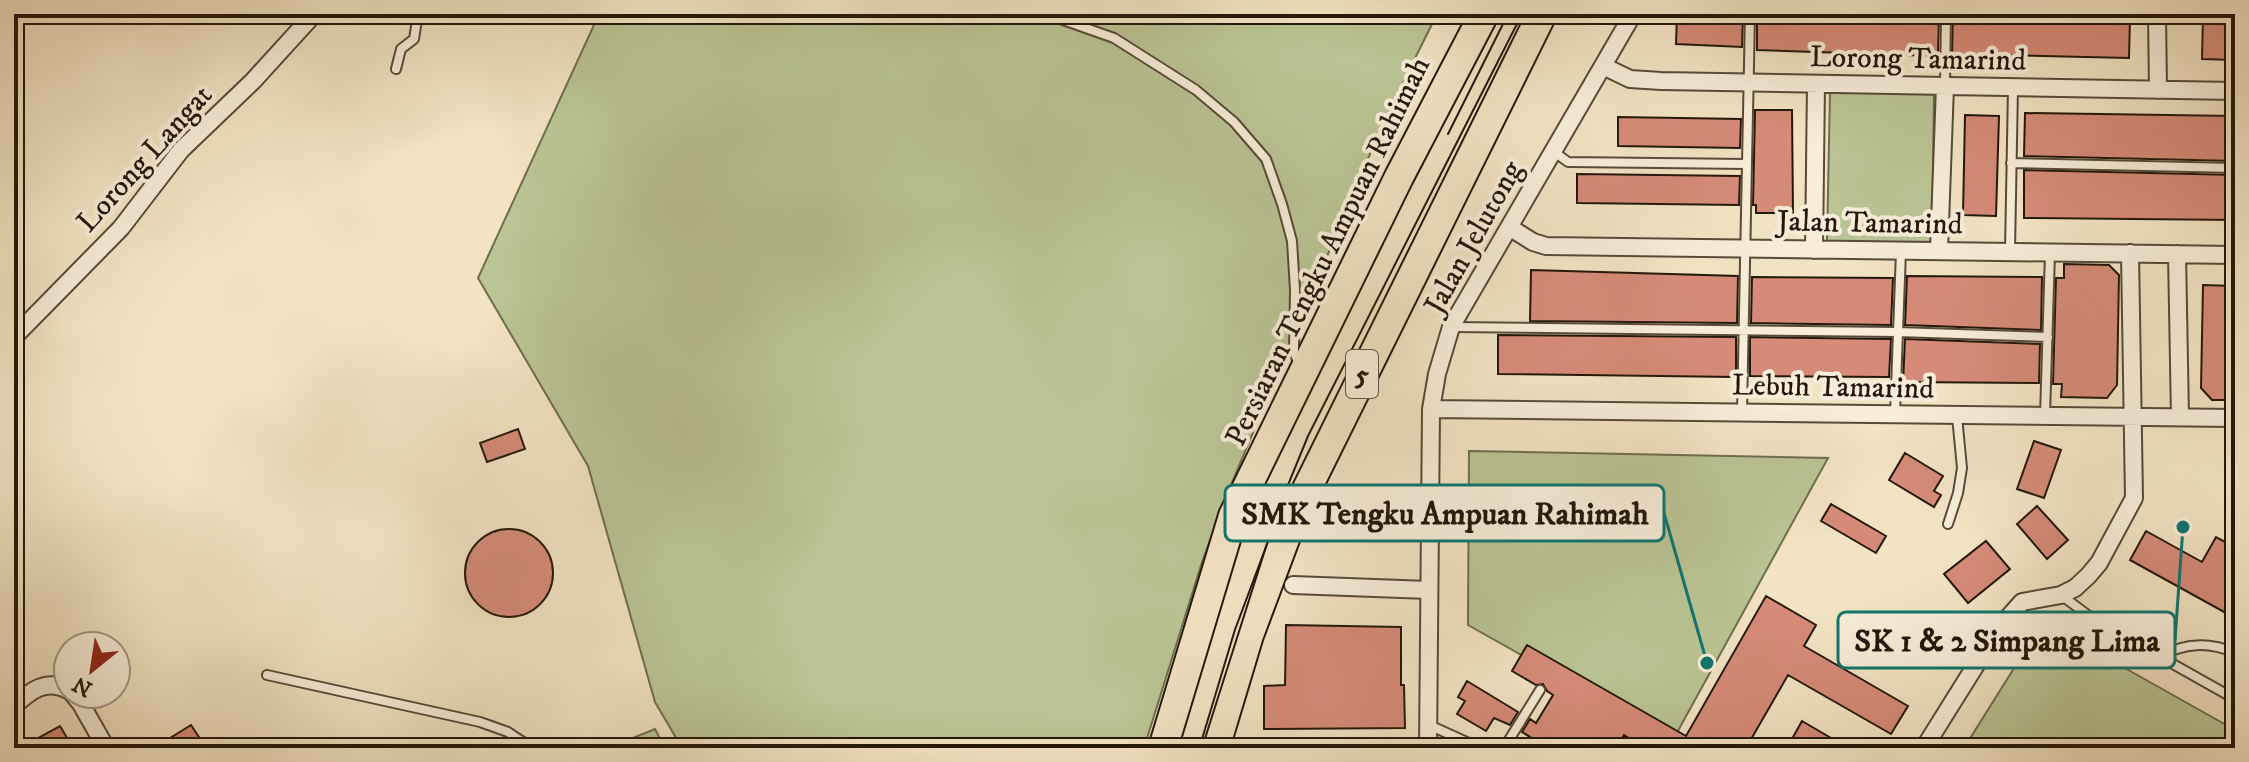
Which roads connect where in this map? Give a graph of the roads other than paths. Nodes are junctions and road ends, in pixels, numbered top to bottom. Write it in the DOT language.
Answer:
graph roads {
  1 [pos="314,14"];
  2 [pos="418,14"];
  3 [pos="1046,14"];
  4 [pos="1484,14"];
  5 [pos="1542,14"];
  6 [pos="1633,14"];
  7 [pos="1750,14"];
  8 [pos="1946,14"];
  9 [pos="2157,14"];
  10 [pos="1603,66"];
  11 [pos="396,69"];
  12 [pos="1749,83"];
  13 [pos="1816,84"];
  14 [pos="1945,86"];
  15 [pos="2013,87"];
  16 [pos="2158,90"];
  17 [pos="2235,91"];
  18 [pos="1553,151"];
  19 [pos="2011,163"];
  20 [pos="1747,164"];
  21 [pos="2235,168"];
  22 [pos="1509,227"];
  23 [pos="1744,249"];
  24 [pos="1814,250"];
  25 [pos="1901,251"];
  26 [pos="1939,251"];
  27 [pos="2010,252"];
  28 [pos="2050,253"];
  29 [pos="2130,253"];
  30 [pos="2177,254"];
  31 [pos="2235,255"];
  32 [pos="1451,327"];
  33 [pos="1743,331"];
  34 [pos="1898,332"];
  35 [pos="14,337"];
  36 [pos="2048,337"];
  37 [pos="1303,377"];
  38 [pos="1431,409"];
  39 [pos="1742,413"];
  40 [pos="1895,414"];
  41 [pos="1957,415"];
  42 [pos="2045,416"];
  43 [pos="2133,417"];
  44 [pos="2180,417"];
  45 [pos="2235,418"];
  46 [pos="1948,524"];
  47 [pos="1293,585"];
  48 [pos="1429,590"];
  49 [pos="2061,595"];
  50 [pos="2235,653"];
  51 [pos="2159,657"];
  52 [pos="267,675"];
  53 [pos="52,685"];
  54 [pos="1540,690"];
  55 [pos="2235,699"];
  56 [pos="14,706"];
  57 [pos="84,710"];
  58 [pos="1429,725"];
  59 [pos="106,748"];
  60 [pos="532,748"];
  61 [pos="1163,748"];
  62 [pos="1215,748"];
  63 [pos="1428,748"];
  64 [pos="1480,748"];
  65 [pos="1504,748"];
  66 [pos="1924,748"];
  1 -- 35 [label="street, Lorong Langat"];
  2 -- 11 [label="lane"];
  3 -- 37 [label="lane"];
  4 -- 37 [label="highway, Persiaran Tengku Ampuan Rahimah / 5"];
  5 -- 62 [label="highway, 5"];
  6 -- 10 [label="street, Jalan Jelutong"];
  7 -- 12 [label="lane"];
  8 -- 14 [label="lane"];
  9 -- 16 [label="street"];
  10 -- 12 [label="street, Lorong Tamarind"];
  10 -- 18 [label="street, Jalan Jelutong"];
  12 -- 13 [label="street, Lorong Tamarind"];
  12 -- 20 [label="lane"];
  13 -- 14 [label="street, Lorong Tamarind"];
  13 -- 24 [label="street"];
  14 -- 15 [label="street, Lorong Tamarind"];
  14 -- 26 [label="street"];
  15 -- 16 [label="street, Lorong Tamarind"];
  15 -- 19 [label="lane"];
  16 -- 17 [label="street, Lorong Tamarind"];
  18 -- 20 [label="lane"];
  18 -- 22 [label="street, Jalan Jelutong"];
  19 -- 21 [label="lane"];
  19 -- 27 [label="lane"];
  20 -- 23 [label="lane"];
  22 -- 23 [label="street, Jalan Tamarind"];
  22 -- 32 [label="street, Jalan Jelutong"];
  23 -- 24 [label="street, Jalan Tamarind"];
  23 -- 33 [label="lane"];
  24 -- 25 [label="street, Jalan Tamarind"];
  25 -- 26 [label="street, Jalan Tamarind"];
  25 -- 34 [label="lane"];
  26 -- 27 [label="street, Jalan Tamarind"];
  27 -- 28 [label="street, Jalan Tamarind"];
  28 -- 29 [label="street, Jalan Tamarind"];
  28 -- 36 [label="lane"];
  29 -- 30 [label="street, Jalan Tamarind"];
  29 -- 43 [label="street"];
  30 -- 31 [label="street, Jalan Tamarind"];
  30 -- 44 [label="street"];
  32 -- 33 [label="lane"];
  32 -- 38 [label="street, Jalan Jelutong"];
  33 -- 34 [label="lane"];
  33 -- 39 [label="lane"];
  34 -- 36 [label="lane"];
  34 -- 40 [label="lane"];
  36 -- 42 [label="lane"];
  37 -- 61 [label="highway, Persiaran Tengku Ampuan Rahimah / 5"];
  38 -- 39 [label="street, Lebuh Tamarind"];
  38 -- 48 [label="street, Jalan Jelutong"];
  39 -- 40 [label="street, Lebuh Tamarind"];
  40 -- 41 [label="street, Lebuh Tamarind"];
  41 -- 42 [label="street, Lebuh Tamarind"];
  41 -- 46 [label="lane"];
  42 -- 43 [label="street, Lebuh Tamarind"];
  43 -- 44 [label="street, Lebuh Tamarind"];
  43 -- 49 [label="street"];
  44 -- 45 [label="street, Lebuh Tamarind"];
  47 -- 48 [label="street"];
  48 -- 58 [label="street, Jalan Jelutong"];
  49 -- 51 [label="lane"];
  49 -- 66 [label="street"];
  50 -- 51 [label="lane"];
  51 -- 55 [label="lane"];
  52 -- 60 [label="lane"];
  53 -- 56 [label="street"];
  54 -- 65 [label="lane"];
  57 -- 59 [label="street"];
  58 -- 63 [label="street, Jalan Jelutong"];
  58 -- 64 [label="lane"];
}
